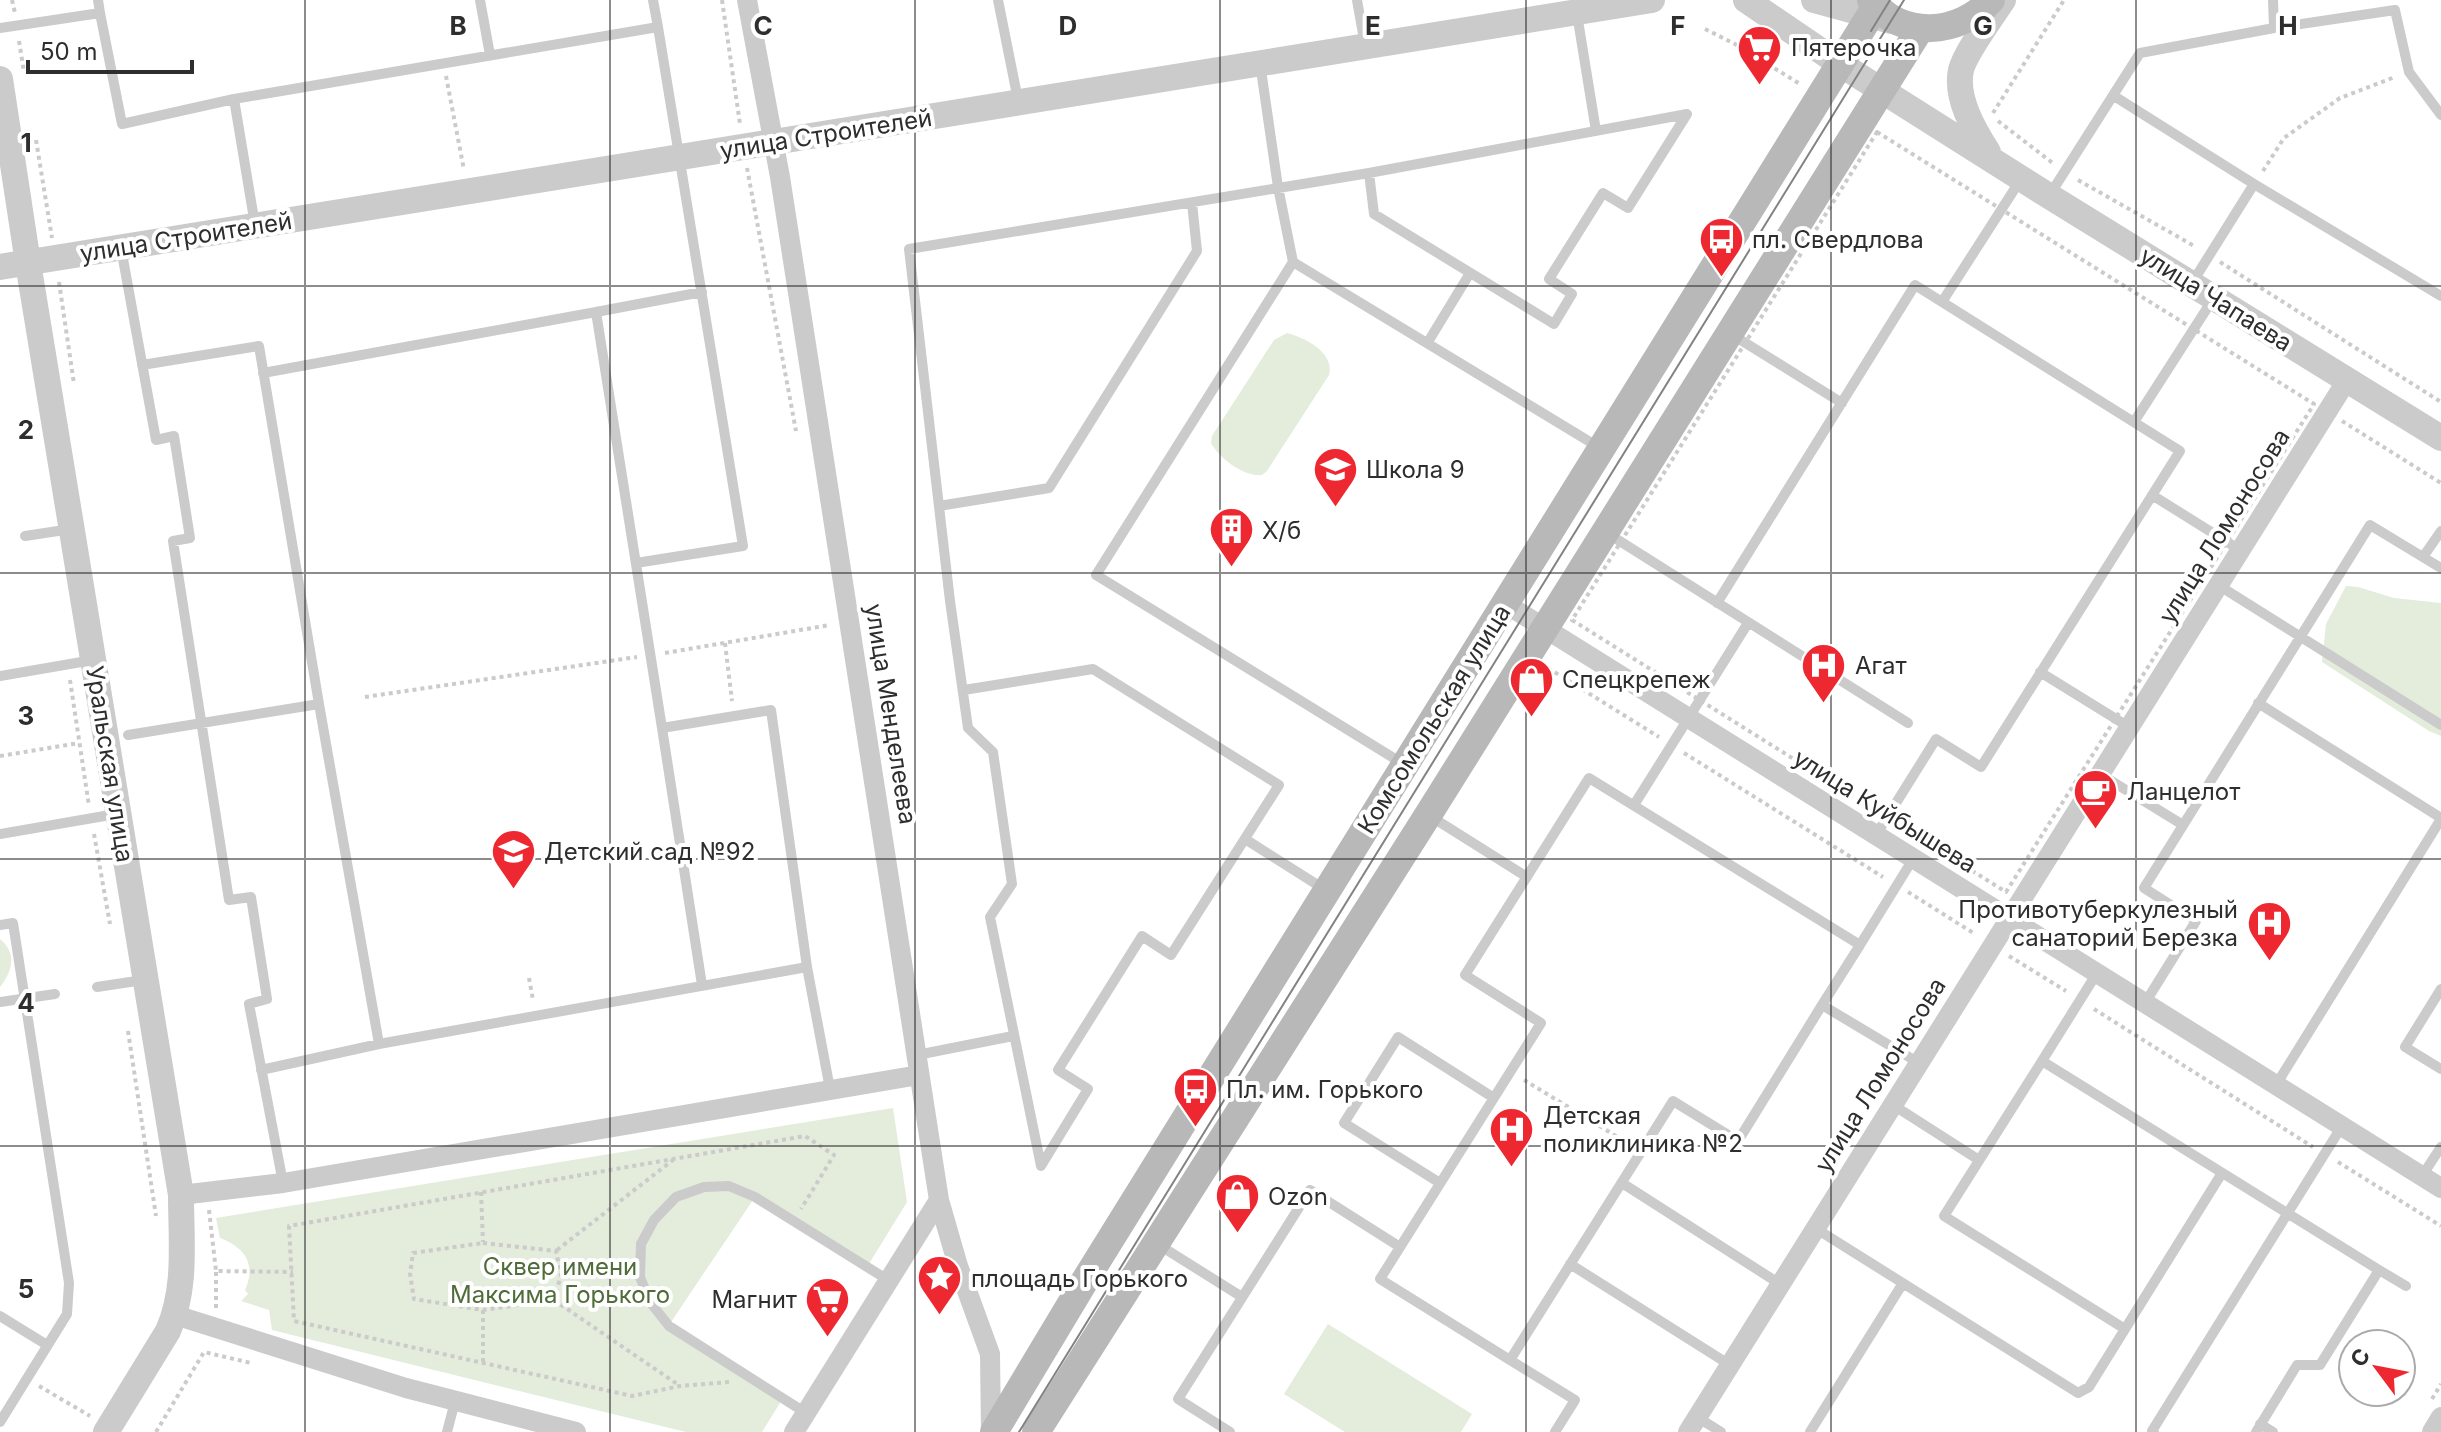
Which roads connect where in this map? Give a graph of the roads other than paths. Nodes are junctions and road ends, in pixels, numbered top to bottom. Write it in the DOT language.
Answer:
graph roads {
  1 [pos="98,0"];
  2 [pos="480,0"];
  3 [pos="653,0"];
  4 [pos="747,0"];
  5 [pos="998,0"];
  6 [pos="1357,0"];
  7 [pos="1652,0"];
  8 [pos="1746,0"];
  9 [pos="1814,0"];
  10 [pos="2273,0"];
  11 [pos="1992,3"];
  12 [pos="1873,7"];
  13 [pos="1577,12"];
  14 [pos="100,13"];
  15 [pos="658,27"];
  16 [pos="1914,27"];
  17 [pos="0,28"];
  18 [pos="2274,28"];
  19 [pos="1365,47"];
  20 [pos="490,55"];
  21 [pos="1260,63"];
  22 [pos="1840,64"];
  23 [pos="0,79"];
  24 [pos="1882,90"];
  25 [pos="2114,96"];
  26 [pos="234,99"];
  27 [pos="1019,103"];
  28 [pos="2441,115"];
  29 [pos="1596,131"];
  30 [pos="773,143"];
  31 [pos="1982,152"];
  32 [pos="680,157"];
  33 [pos="1369,173"];
  34 [pos="2021,179"];
  35 [pos="2254,184"];
  36 [pos="1278,187"];
  37 [pos="2049,196"];
  38 [pos="1192,203"];
  39 [pos="256,225"];
  40 [pos="121,248"];
  41 [pos="1293,262"];
  42 [pos="28,263"];
  43 [pos="0,267"];
  44 [pos="1470,273"];
  45 [pos="2202,291"];
  46 [pos="702,292"];
  47 [pos="2441,296"];
  48 [pos="1942,302"];
  49 [pos="596,312"];
  50 [pos="1730,333"];
  51 [pos="1428,342"];
  52 [pos="142,365"];
  53 [pos="263,373"];
  54 [pos="2347,380"];
  55 [pos="1842,403"];
  56 [pos="2134,422"];
  57 [pos="2441,438"];
  58 [pos="1602,449"];
  59 [pos="2152,495"];
  60 [pos="939,506"];
  61 [pos="72,529"];
  62 [pos="2441,531"];
  63 [pos="1606,532"];
  64 [pos="25,536"];
  65 [pos="2240,550"];
  66 [pos="2423,557"];
  67 [pos="636,563"];
  68 [pos="2441,568"];
  69 [pos="2218,585"];
  70 [pos="1717,603"];
  71 [pos="1506,604"];
  72 [pos="1748,623"];
  73 [pos="1545,628"];
  74 [pos="2300,636"];
  75 [pos="80,662"];
  76 [pos="2040,672"];
  77 [pos="0,676"];
  78 [pos="964,690"];
  79 [pos="2258,703"];
  80 [pos="319,704"];
  81 [pos="1688,719"];
  82 [pos="1908,723"];
  83 [pos="202,724"];
  84 [pos="2441,725"];
  85 [pos="2129,727"];
  86 [pos="662,728"];
  87 [pos="128,735"];
  88 [pos="1406,765"];
  89 [pos="2100,774"];
  90 [pos="1634,805"];
  91 [pos="118,814"];
  92 [pos="1428,815"];
  93 [pos="2441,818"];
  94 [pos="2183,825"];
  95 [pos="0,834"];
  96 [pos="1875,836"];
  97 [pos="1245,839"];
  98 [pos="1913,859"];
  99 [pos="1527,877"];
  100 [pos="1327,891"];
  101 [pos="2009,918"];
  102 [pos="0,925"];
  103 [pos="1860,945"];
  104 [pos="807,967"];
  105 [pos="2097,973"];
  106 [pos="146,980"];
  107 [pos="702,985"];
  108 [pos="97,987"];
  109 [pos="2441,989"];
  110 [pos="55,994"];
  111 [pos="25,998"];
  112 [pos="0,1002"];
  113 [pos="2145,1003"];
  114 [pos="1822,1005"];
  115 [pos="1013,1036"];
  116 [pos="379,1044"];
  117 [pos="2042,1061"];
  118 [pos="1919,1063"];
  119 [pos="918,1065"];
  120 [pos="2441,1069"];
  121 [pos="261,1070"];
  122 [pos="2276,1085"];
  123 [pos="830,1089"];
  124 [pos="1494,1098"];
  125 [pos="1893,1105"];
  126 [pos="2342,1126"];
  127 [pos="2441,1147"];
  128 [pos="1979,1160"];
  129 [pos="2222,1173"];
  130 [pos="2422,1176"];
  131 [pos="283,1183"];
  132 [pos="1440,1183"];
  133 [pos="1622,1183"];
  134 [pos="2441,1188"];
  135 [pos="181,1195"];
  136 [pos="939,1200"];
  137 [pos="2288,1214"];
  138 [pos="1815,1228"];
  139 [pos="1157,1243"];
  140 [pos="1400,1247"];
  141 [pos="1570,1264"];
  142 [pos="2379,1270"];
  143 [pos="888,1280"];
  144 [pos="1903,1283"];
  145 [pos="1780,1284"];
  146 [pos="2406,1286"];
  147 [pos="1242,1297"];
  148 [pos="175,1315"];
  149 [pos="0,1316"];
  150 [pos="2125,1329"];
  151 [pos="47,1345"];
  152 [pos="1510,1360"];
  153 [pos="1730,1365"];
  154 [pos="453,1409"];
  155 [pos="806,1413"];
  156 [pos="2441,1417"];
  157 [pos="0,1422"];
  158 [pos="1692,1424"];
  159 [pos="100,1426"];
  160 [pos="2258,1428"];
  161 [pos="447,1432"];
  162 [pos="576,1432"];
  163 [pos="794,1432"];
  164 [pos="992,1432"];
  165 [pos="1036,1432"];
  166 [pos="1230,1432"];
  167 [pos="1555,1432"];
  168 [pos="1721,1432"];
  169 [pos="1810,1432"];
  170 [pos="2154,1432"];
  171 [pos="2273,1432"];
  172 [pos="2432,1432"];
  1 -- 14 [label="lane"];
  2 -- 20 [label="lane"];
  3 -- 15 [label="lane"];
  4 -- 30 [label="street, улица Менделеева"];
  5 -- 27 [label="lane"];
  6 -- 19 [label="lane"];
  7 -- 13 [label="street, улица Строителей"];
  8 -- 22 [label="street, улица Чапаева"];
  9 -- 12 [label="street"];
  10 -- 18 [label="lane"];
  11 -- 16 [label="main road"];
  11 -- 31 [label="street, улица Чапаева"];
  12 -- 16 [label="main road"];
  12 -- 22 [label="main road, Комсомольская улица"];
  13 -- 19 [label="street, улица Строителей"];
  13 -- 29 [label="lane"];
  14 -- 17 [label="lane"];
  14 -- 26 [label="lane"];
  15 -- 20 [label="lane"];
  15 -- 32 [label="lane"];
  16 -- 24 [label="main road, Комсомольская улица"];
  18 -- 25 [label="lane"];
  18 -- 28 [label="lane"];
  19 -- 21 [label="street, улица Строителей"];
  20 -- 26 [label="lane"];
  21 -- 27 [label="street, улица Строителей"];
  21 -- 36 [label="lane"];
  22 -- 24 [label="street, улица Чапаева"];
  22 -- 58 [label="main road, Комсомольская улица"];
  23 -- 42 [label="street, Уральская улица"];
  24 -- 31 [label="street, улица Чапаева"];
  24 -- 50 [label="main road, Комсомольская улица"];
  25 -- 35 [label="lane"];
  25 -- 37 [label="lane"];
  26 -- 39 [label="lane"];
  27 -- 30 [label="street, улица Строителей"];
  29 -- 33 [label="lane"];
  29 -- 44 [label="lane"];
  30 -- 32 [label="street, улица Строителей"];
  30 -- 119 [label="street, улица Менделеева"];
  31 -- 34 [label="street, улица Чапаева"];
  32 -- 39 [label="street, улица Строителей"];
  32 -- 46 [label="lane"];
  33 -- 36 [label="lane"];
  33 -- 44 [label="lane"];
  34 -- 37 [label="street, улица Чапаева"];
  34 -- 48 [label="lane"];
  35 -- 45 [label="lane"];
  35 -- 47 [label="lane"];
  36 -- 38 [label="lane"];
  36 -- 41 [label="lane"];
  37 -- 45 [label="street, улица Чапаева"];
  38 -- 60 [label="lane"];
  38 -- 60 [label="lane"];
  39 -- 40 [label="street, улица Строителей"];
  40 -- 42 [label="street, улица Строителей"];
  40 -- 52 [label="lane"];
  41 -- 51 [label="lane"];
  41 -- 88 [label="lane"];
  42 -- 43 [label="street, улица Строителей"];
  42 -- 61 [label="street, Уральская улица"];
  44 -- 51 [label="lane"];
  45 -- 54 [label="street, улица Чапаева"];
  45 -- 56 [label="lane"];
  46 -- 49 [label="lane"];
  46 -- 67 [label="lane"];
  48 -- 55 [label="lane"];
  48 -- 56 [label="lane"];
  49 -- 53 [label="lane"];
  49 -- 67 [label="lane"];
  50 -- 55 [label="lane"];
  50 -- 63 [label="main road, Комсомольская улица"];
  51 -- 58 [label="lane"];
  52 -- 53 [label="lane"];
  52 -- 83 [label="lane"];
  53 -- 80 [label="lane"];
  54 -- 57 [label="street, улица Чапаева"];
  54 -- 65 [label="street, улица Ломоносова"];
  55 -- 70 [label="lane"];
  56 -- 59 [label="lane"];
  58 -- 71 [label="main road, Комсомольская улица"];
  59 -- 65 [label="lane"];
  59 -- 76 [label="lane"];
  60 -- 78 [label="lane"];
  61 -- 64 [label="lane"];
  61 -- 75 [label="street, Уральская улица"];
  62 -- 66 [label="lane"];
  63 -- 70 [label="lane"];
  63 -- 73 [label="main road, Комсомольская улица"];
  65 -- 69 [label="street, улица Ломоносова"];
  66 -- 68 [label="lane"];
  66 -- 74 [label="lane"];
  67 -- 86 [label="lane"];
  69 -- 74 [label="lane"];
  69 -- 85 [label="street, улица Ломоносова"];
  70 -- 72 [label="lane"];
  71 -- 73 [label="street, улица Куйбышева"];
  71 -- 88 [label="main road, Комсомольская улица"];
  72 -- 81 [label="lane"];
  72 -- 82 [label="lane"];
  73 -- 81 [label="street, улица Куйбышева"];
  73 -- 92 [label="main road, Комсомольская улица"];
  74 -- 79 [label="lane"];
  74 -- 84 [label="lane"];
  75 -- 77 [label="lane"];
  75 -- 91 [label="street, Уральская улица"];
  76 -- 85 [label="lane"];
  76 -- 96 [label="lane"];
  78 -- 97 [label="lane"];
  78 -- 115 [label="lane"];
  79 -- 93 [label="lane"];
  79 -- 94 [label="lane"];
  80 -- 83 [label="lane"];
  80 -- 116 [label="lane"];
  81 -- 90 [label="lane"];
  81 -- 96 [label="street, улица Куйбышева"];
  83 -- 87 [label="lane"];
  83 -- 121 [label="lane"];
  85 -- 89 [label="street, улица Ломоносова"];
  86 -- 104 [label="lane"];
  86 -- 107 [label="lane"];
  88 -- 100 [label="main road, Комсомольская улица"];
  89 -- 94 [label="lane"];
  89 -- 101 [label="street, улица Ломоносова"];
  90 -- 99 [label="lane"];
  90 -- 103 [label="lane"];
  91 -- 95 [label="lane"];
  91 -- 106 [label="street, Уральская улица"];
  92 -- 99 [label="lane"];
  92 -- 139 [label="main road, Комсомольская улица"];
  93 -- 122 [label="lane"];
  94 -- 113 [label="lane"];
  96 -- 98 [label="street, улица Куйбышева"];
  97 -- 100 [label="lane"];
  97 -- 115 [label="lane"];
  98 -- 101 [label="street, улица Куйбышева"];
  98 -- 103 [label="lane"];
  99 -- 124 [label="lane"];
  100 -- 164 [label="main road, Комсомольская улица"];
  101 -- 105 [label="street, улица Куйбышева"];
  101 -- 118 [label="street, улица Ломоносова"];
  102 -- 111 [label="lane"];
  103 -- 114 [label="lane"];
  104 -- 107 [label="lane"];
  104 -- 123 [label="lane"];
  105 -- 113 [label="street, улица Куйбышева"];
  105 -- 117 [label="lane"];
  106 -- 108 [label="lane"];
  106 -- 135 [label="street, Уральская улица"];
  107 -- 116 [label="lane"];
  109 -- 120 [label="lane"];
  110 -- 111 [label="lane"];
  111 -- 112 [label="lane"];
  111 -- 151 [label="lane"];
  113 -- 122 [label="street, улица Куйбышева"];
  114 -- 118 [label="lane"];
  114 -- 133 [label="lane"];
  115 -- 119 [label="lane"];
  116 -- 121 [label="lane"];
  117 -- 128 [label="lane"];
  117 -- 129 [label="lane"];
  118 -- 125 [label="street, улица Ломоносова"];
  119 -- 123 [label="street"];
  119 -- 136 [label="street, улица Менделеева"];
  121 -- 131 [label="lane"];
  122 -- 126 [label="street, улица Куйбышева"];
  123 -- 131 [label="street"];
  124 -- 132 [label="lane"];
  124 -- 132 [label="lane"];
  125 -- 128 [label="lane"];
  125 -- 138 [label="street, улица Ломоносова"];
  126 -- 130 [label="street, улица Куйбышева"];
  126 -- 137 [label="lane"];
  127 -- 130 [label="lane"];
  128 -- 150 [label="lane"];
  129 -- 137 [label="lane"];
  129 -- 150 [label="lane"];
  130 -- 134 [label="street, улица Куйбышева"];
  131 -- 135 [label="street"];
  132 -- 140 [label="lane"];
  133 -- 141 [label="lane"];
  133 -- 145 [label="lane"];
  135 -- 148 [label="street, Уральская улица"];
  136 -- 143 [label="street"];
  136 -- 164 [label="street, улица Менделеева"];
  137 -- 142 [label="lane"];
  137 -- 170 [label="lane"];
  138 -- 144 [label="lane"];
  138 -- 145 [label="street, улица Ломоносова"];
  139 -- 147 [label="lane"];
  139 -- 165 [label="main road, Комсомольская улица"];
  140 -- 147 [label="lane"];
  140 -- 152 [label="lane"];
  141 -- 152 [label="lane"];
  141 -- 153 [label="lane"];
  142 -- 146 [label="lane"];
  142 -- 160 [label="lane"];
  143 -- 155 [label="street"];
  143 -- 155 [label="lane"];
  144 -- 150 [label="lane"];
  144 -- 169 [label="lane"];
  145 -- 153 [label="street, улица Ломоносова"];
  147 -- 166 [label="lane"];
  148 -- 159 [label="street, Уральская улица"];
  148 -- 162 [label="street"];
  149 -- 151 [label="lane"];
  151 -- 157 [label="lane"];
  152 -- 167 [label="lane"];
  153 -- 158 [label="street, улица Ломоносова"];
  154 -- 161 [label="lane"];
  155 -- 163 [label="street"];
  156 -- 172 [label="street"];
  158 -- 168 [label="lane"];
  160 -- 171 [label="lane"];
}
